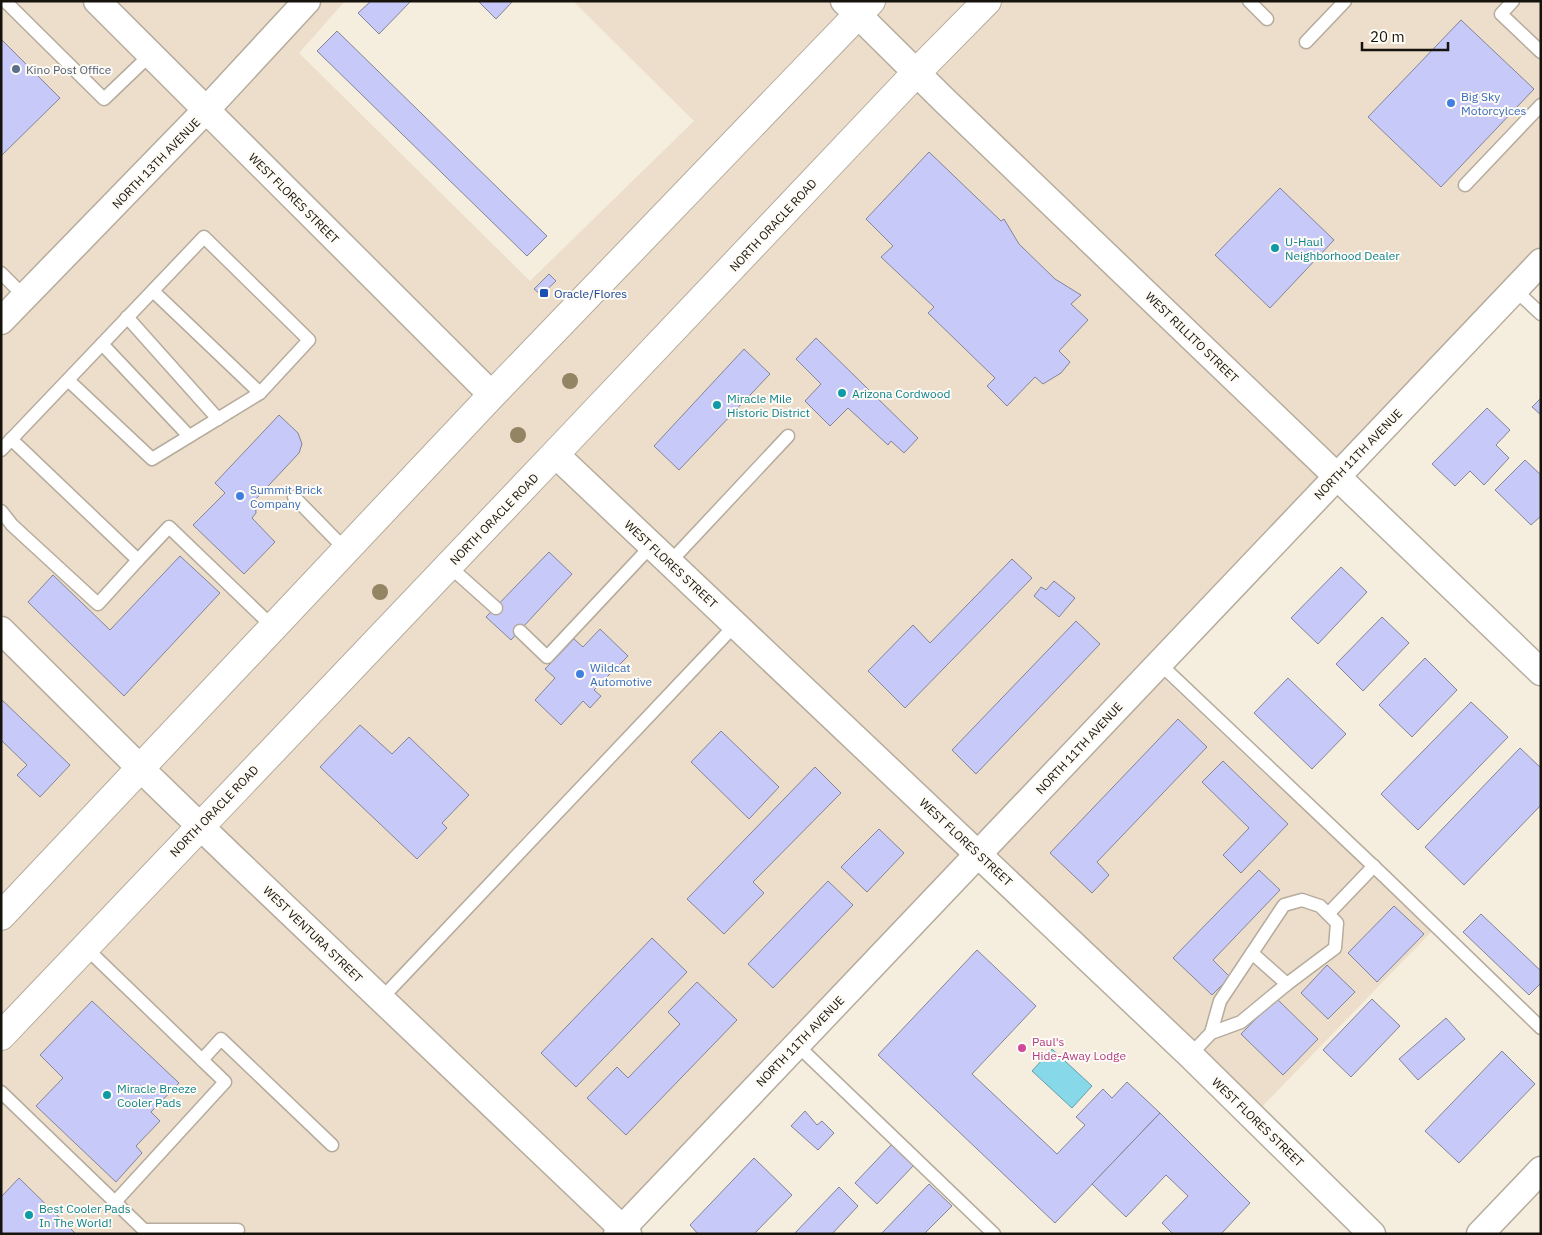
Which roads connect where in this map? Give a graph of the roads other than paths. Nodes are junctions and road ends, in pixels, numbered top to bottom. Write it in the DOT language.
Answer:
graph roads {
  1 [pos="5,1"];
  2 [pos="97,1"];
  3 [pos="307,1"];
  4 [pos="987,1"];
  5 [pos="1249,1"];
  6 [pos="1345,1"];
  7 [pos="1512,1"];
  8 [pos="858,6"];
  9 [pos="1267,19"];
  10 [pos="1306,42"];
  11 [pos="1541,52"];
  12 [pos="150,54"];
  13 [pos="916,73"];
  14 [pos="1541,104"];
  15 [pos="206,110"];
  16 [pos="1465,184"];
  17 [pos="1541,262"];
  18 [pos="1,272"];
  19 [pos="1514,290"];
  20 [pos="152,291"];
  21 [pos="25,296"];
  22 [pos="1541,314"];
  23 [pos="127,317"];
  24 [pos="1,321"];
  25 [pos="102,344"];
  26 [pos="68,380"];
  27 [pos="260,394"];
  28 [pos="492,395"];
  29 [pos="218,419"];
  30 [pos="189,436"];
  31 [pos="788,436"];
  32 [pos="11,439"];
  33 [pos="1,450"];
  34 [pos="555,454"];
  35 [pos="1337,476"];
  36 [pos="294,497"];
  37 [pos="1,511"];
  38 [pos="346,550"];
  39 [pos="661,553"];
  40 [pos="138,560"];
  41 [pos="449,566"];
  42 [pos="496,608"];
  43 [pos="736,624"];
  44 [pos="273,627"];
  45 [pos="1,630"];
  46 [pos="520,631"];
  47 [pos="1159,663"];
  48 [pos="1541,672"];
  49 [pos="140,768"];
  50 [pos="200,826"];
  51 [pos="978,854"];
  52 [pos="1374,866"];
  53 [pos="1328,914"];
  54 [pos="1,916"];
  55 [pos="85,947"];
  56 [pos="1252,953"];
  57 [pos="1287,984"];
  58 [pos="381,999"];
  59 [pos="1541,1028"];
  60 [pos="1211,1033"];
  61 [pos="1,1036"];
  62 [pos="797,1045"];
  63 [pos="1190,1055"];
  64 [pos="202,1060"];
  65 [pos="1,1092"];
  66 [pos="332,1145"];
  67 [pos="1541,1170"];
  68 [pos="115,1202"];
  69 [pos="238,1230"];
  70 [pos="623,1232"];
  71 [pos="994,1234"];
  72 [pos="1372,1234"];
  73 [pos="1480,1234"];
  1 -- 12 [label="lane"];
  2 -- 12 [label="street, WEST FLORES STREET"];
  3 -- 15 [label="street, NORTH 13TH AVENUE"];
  4 -- 13 [label="main road, NORTH ORACLE ROAD"];
  5 -- 9 [label="lane"];
  6 -- 10 [label="lane"];
  7 -- 11 [label="lane"];
  8 -- 13 [label="street, WEST RILLITO STREET"];
  8 -- 28 [label="main road"];
  12 -- 15 [label="street, WEST FLORES STREET"];
  13 -- 34 [label="main road, NORTH ORACLE ROAD"];
  13 -- 35 [label="street, WEST RILLITO STREET"];
  14 -- 16 [label="lane"];
  15 -- 21 [label="street, NORTH 13TH AVENUE"];
  15 -- 28 [label="street, WEST FLORES STREET"];
  17 -- 19 [label="street, NORTH 11TH AVENUE"];
  18 -- 21 [label="lane"];
  19 -- 22 [label="lane"];
  19 -- 35 [label="street, NORTH 11TH AVENUE"];
  20 -- 23 [label="lane"];
  20 -- 27 [label="lane"];
  20 -- 27 [label="lane"];
  21 -- 24 [label="street, NORTH 13TH AVENUE"];
  23 -- 25 [label="lane"];
  23 -- 29 [label="lane"];
  25 -- 26 [label="lane"];
  25 -- 30 [label="lane"];
  26 -- 30 [label="lane"];
  26 -- 32 [label="lane"];
  27 -- 29 [label="lane"];
  28 -- 38 [label="main road"];
  29 -- 30 [label="lane"];
  31 -- 39 [label="lane"];
  32 -- 33 [label="lane"];
  32 -- 40 [label="lane"];
  34 -- 39 [label="street, WEST FLORES STREET"];
  34 -- 41 [label="main road, NORTH ORACLE ROAD"];
  35 -- 47 [label="street, NORTH 11TH AVENUE"];
  35 -- 48 [label="street, WEST RILLITO STREET"];
  36 -- 38 [label="lane"];
  37 -- 40 [label="lane"];
  38 -- 44 [label="main road"];
  39 -- 43 [label="street, WEST FLORES STREET"];
  39 -- 46 [label="lane"];
  40 -- 44 [label="lane"];
  41 -- 42 [label="lane"];
  41 -- 50 [label="main road, NORTH ORACLE ROAD"];
  43 -- 51 [label="street, WEST FLORES STREET"];
  43 -- 58 [label="lane"];
  44 -- 49 [label="main road"];
  45 -- 49 [label="street, WEST VENTURA STREET"];
  47 -- 51 [label="street, NORTH 11TH AVENUE"];
  47 -- 52 [label="lane"];
  49 -- 50 [label="street, WEST VENTURA STREET"];
  49 -- 54 [label="main road"];
  50 -- 55 [label="main road, NORTH ORACLE ROAD"];
  50 -- 58 [label="street, WEST VENTURA STREET"];
  51 -- 62 [label="street, NORTH 11TH AVENUE"];
  51 -- 63 [label="street, WEST FLORES STREET"];
  52 -- 53 [label="lane"];
  52 -- 59 [label="lane"];
  53 -- 56 [label="lane"];
  53 -- 57 [label="lane"];
  55 -- 61 [label="main road, NORTH ORACLE ROAD"];
  55 -- 64 [label="lane"];
  56 -- 57 [label="lane"];
  56 -- 60 [label="lane"];
  57 -- 60 [label="lane"];
  58 -- 70 [label="street, WEST VENTURA STREET"];
  60 -- 63 [label="lane"];
  62 -- 70 [label="street, NORTH 11TH AVENUE"];
  62 -- 71 [label="lane"];
  63 -- 72 [label="street, WEST FLORES STREET"];
  64 -- 66 [label="lane"];
  64 -- 68 [label="lane"];
  65 -- 68 [label="lane"];
  67 -- 73 [label="street"];
  68 -- 69 [label="lane"];
}
